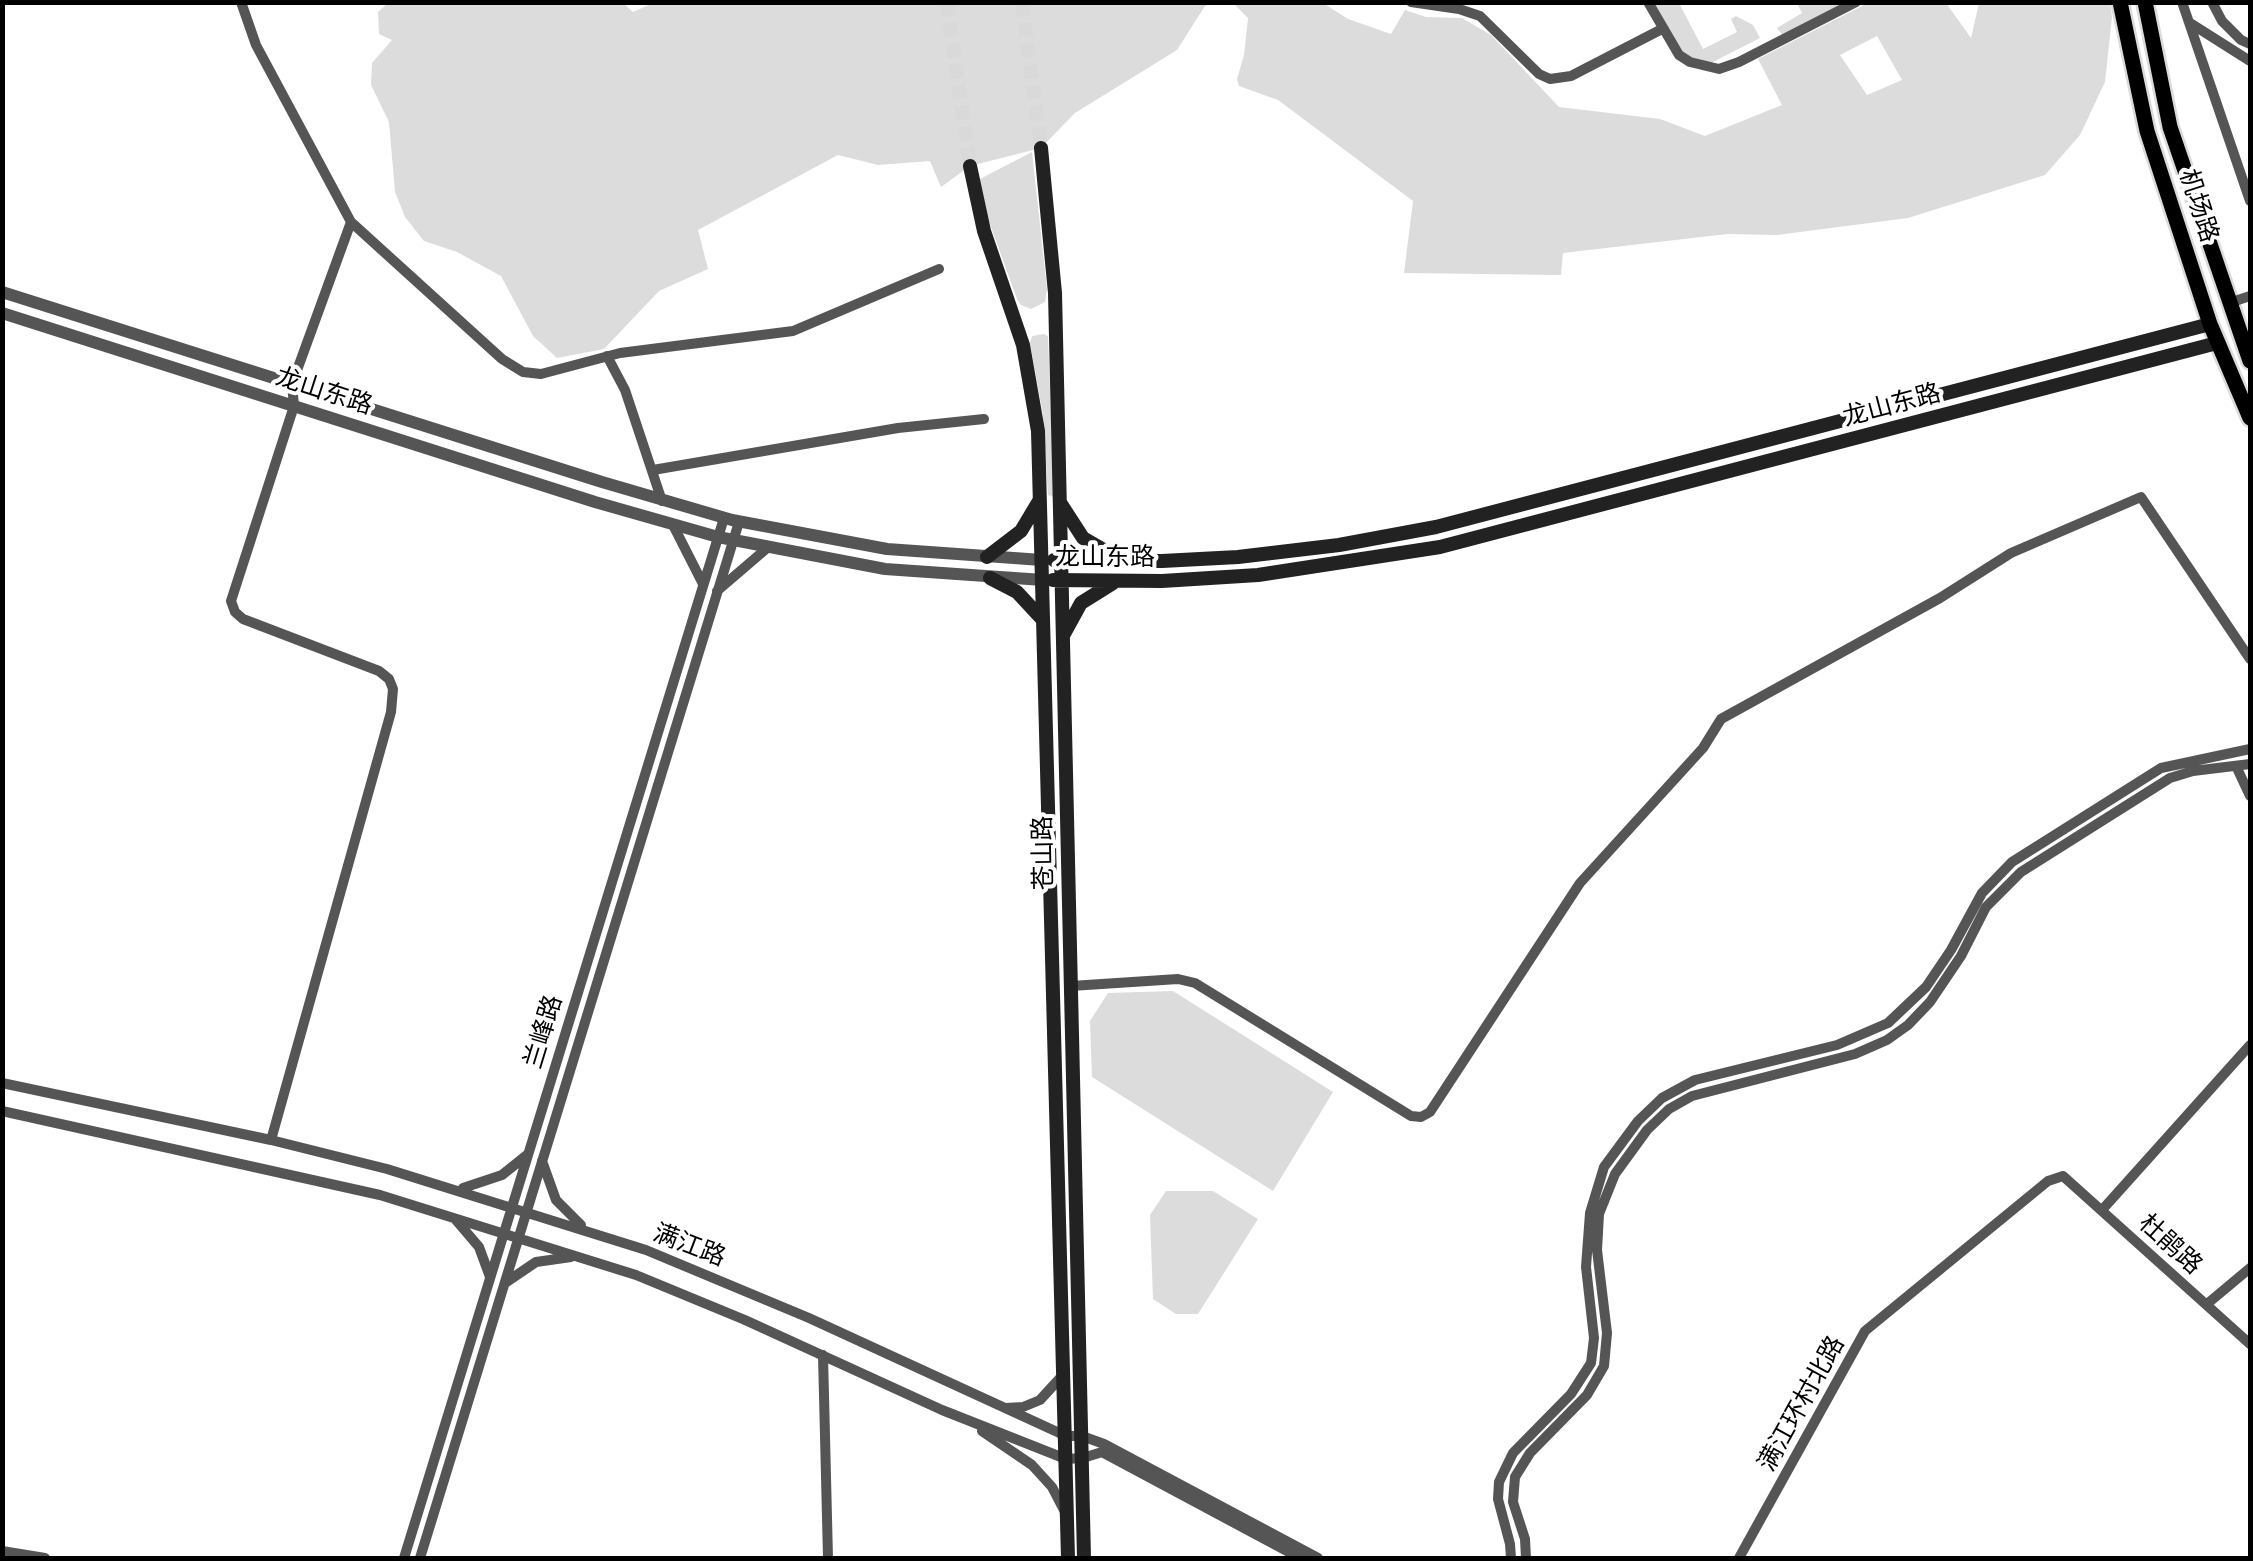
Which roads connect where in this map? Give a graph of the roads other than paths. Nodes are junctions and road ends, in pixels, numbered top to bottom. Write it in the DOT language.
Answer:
graph roads {
  1 [pos="241,2"];
  2 [pos="1411,2"];
  3 [pos="1648,2"];
  4 [pos="1856,2"];
  5 [pos="2120,2"];
  6 [pos="2145,2"];
  7 [pos="2182,2"];
  8 [pos="2212,2"];
  9 [pos="2189,22"];
  10 [pos="1662,29"];
  11 [pos="2250,44"];
  12 [pos="2250,60"];
  13 [pos="1041,148"];
  14 [pos="970,166"];
  15 [pos="2250,201"];
  16 [pos="351,222"];
  17 [pos="939,270"];
  18 [pos="2,292"];
  19 [pos="2250,296"];
  20 [pos="2230,302"];
  21 [pos="2,313"];
  22 [pos="2210,324"];
  23 [pos="2170,335"];
  24 [pos="2217,343"];
  25 [pos="2175,354"];
  26 [pos="606,356"];
  27 [pos="2250,361"];
  28 [pos="292,384"];
  29 [pos="294,406"];
  30 [pos="2250,418"];
  31 [pos="984,419"];
  32 [pos="653,470"];
  33 [pos="1040,496"];
  34 [pos="1059,499"];
  35 [pos="662,501"];
  36 [pos="724,518"];
  37 [pos="738,522"];
  38 [pos="673,525"];
  39 [pos="725,539"];
  40 [pos="766,549"];
  41 [pos="986,558"];
  42 [pos="1042,560"];
  43 [pos="1060,560"];
  44 [pos="1126,560"];
  45 [pos="990,578"];
  46 [pos="1042,580"];
  47 [pos="1060,580"];
  48 [pos="1119,581"];
  49 [pos="703,584"];
  50 [pos="716,592"];
  51 [pos="1044,620"];
  52 [pos="1062,644"];
  53 [pos="2250,659"];
  54 [pos="2250,749"];
  55 [pos="2250,764"];
  56 [pos="2236,766"];
  57 [pos="2250,796"];
  58 [pos="1071,986"];
  59 [pos="2250,1044"];
  60 [pos="2,1083"];
  61 [pos="1668,1093"];
  62 [pos="1675,1105"];
  63 [pos="2,1111"];
  64 [pos="270,1140"];
  65 [pos="527,1154"];
  66 [pos="542,1159"];
  67 [pos="2063,1176"];
  68 [pos="457,1188"];
  69 [pos="512,1205"];
  70 [pos="526,1210"];
  71 [pos="2102,1210"];
  72 [pos="446,1214"];
  73 [pos="504,1232"];
  74 [pos="600,1234"];
  75 [pos="518,1236"];
  76 [pos="589,1259"];
  77 [pos="2250,1268"];
  78 [pos="490,1278"];
  79 [pos="504,1283"];
  80 [pos="1603,1299"];
  81 [pos="1589,1301"];
  82 [pos="2207,1304"];
  83 [pos="2250,1344"];
  84 [pos="823,1355"];
  85 [pos="1064,1371"];
  86 [pos="1005,1408"];
  87 [pos="942,1410"];
  88 [pos="1066,1436"];
  89 [pos="1082,1436"];
  90 [pos="1066,1458"];
  91 [pos="1082,1458"];
  92 [pos="1067,1520"];
  93 [pos="10,1554"];
  94 [pos="45,1558"];
  95 [pos="404,1558"];
  96 [pos="420,1558"];
  97 [pos="828,1558"];
  98 [pos="1068,1558"];
  99 [pos="1084,1558"];
  100 [pos="1300,1558"];
  101 [pos="1318,1558"];
  102 [pos="1511,1558"];
  103 [pos="1526,1558"];
  104 [pos="1739,1558"];
  1 -- 16 [label="street"];
  2 -- 10 [label="street"];
  3 -- 10 [label="street"];
  4 -- 10 [label="street"];
  5 -- 22 [label="main road, 机场路"];
  6 -- 20 [label="main road, 机场路"];
  7 -- 9 [label="street"];
  8 -- 11 [label="street"];
  9 -- 12 [label="street"];
  9 -- 15 [label="street"];
  13 -- 34 [label="main road, 苍山路"];
  14 -- 33 [label="main road, 苍山路"];
  16 -- 26 [label="street"];
  16 -- 28 [label="street"];
  17 -- 26 [label="street"];
  18 -- 28 [label="street, 龙山东路"];
  19 -- 20 [label="street"];
  20 -- 27 [label="main road, 机场路"];
  21 -- 29 [label="street, 龙山东路"];
  22 -- 23 [label="main road, 龙山东路"];
  22 -- 24 [label="main road, 机场路"];
  23 -- 25 [label="main road"];
  23 -- 44 [label="main road, 龙山东路"];
  24 -- 25 [label="main road, 龙山东路"];
  24 -- 30 [label="main road, 机场路"];
  25 -- 48 [label="main road, 龙山东路"];
  26 -- 32 [label="street"];
  28 -- 29 [label="street"];
  28 -- 35 [label="street, 龙山东路"];
  29 -- 38 [label="street, 龙山东路"];
  29 -- 64 [label="street"];
  31 -- 32 [label="street"];
  32 -- 35 [label="street"];
  33 -- 41 [label="main road"];
  33 -- 42 [label="main road, 苍山路"];
  34 -- 43 [label="main road, 苍山路"];
  34 -- 44 [label="main road"];
  35 -- 36 [label="street, 龙山东路"];
  36 -- 37 [label="street, 龙山东路"];
  36 -- 39 [label="street, 兰峰路"];
  37 -- 39 [label="street, 兰峰路"];
  37 -- 41 [label="street, 龙山东路"];
  38 -- 39 [label="street, 龙山东路"];
  38 -- 49 [label="street"];
  39 -- 40 [label="street, 龙山东路"];
  39 -- 49 [label="street, 兰峰路"];
  39 -- 50 [label="street, 兰峰路"];
  40 -- 45 [label="street, 龙山东路"];
  40 -- 50 [label="street"];
  41 -- 42 [label="street, 龙山东路"];
  42 -- 43 [label="main road, 龙山东路"];
  42 -- 46 [label="main road, 苍山路"];
  43 -- 44 [label="main road, 龙山东路"];
  43 -- 47 [label="main road, 苍山路"];
  45 -- 46 [label="street, 龙山东路"];
  45 -- 51 [label="main road"];
  46 -- 47 [label="main road, 龙山东路"];
  46 -- 51 [label="main road, 苍山路"];
  47 -- 48 [label="main road, 龙山东路"];
  47 -- 52 [label="main road, 苍山路"];
  48 -- 52 [label="main road"];
  49 -- 65 [label="street, 兰峰路"];
  50 -- 66 [label="street, 兰峰路"];
  51 -- 85 [label="main road, 苍山路"];
  52 -- 58 [label="main road, 苍山路"];
  53 -- 58 [label="street"];
  54 -- 61 [label="street"];
  55 -- 56 [label="street"];
  56 -- 57 [label="street"];
  56 -- 62 [label="street"];
  58 -- 89 [label="main road, 苍山路"];
  59 -- 71 [label="street"];
  60 -- 64 [label="street, 满江路"];
  61 -- 62 [label="street"];
  61 -- 81 [label="street"];
  62 -- 80 [label="street"];
  63 -- 72 [label="street, 满江路"];
  64 -- 68 [label="street, 满江路"];
  65 -- 68 [label="street"];
  65 -- 69 [label="street, 兰峰路"];
  66 -- 70 [label="street, 兰峰路"];
  66 -- 74 [label="street"];
  67 -- 71 [label="street, 杜鹃路"];
  67 -- 104 [label="street, 满江环村北路"];
  68 -- 69 [label="street, 满江路"];
  69 -- 70 [label="street, 满江路"];
  69 -- 73 [label="street, 兰峰路"];
  70 -- 74 [label="street, 满江路"];
  70 -- 75 [label="street, 兰峰路"];
  71 -- 82 [label="street, 杜鹃路"];
  72 -- 73 [label="street, 满江路"];
  72 -- 78 [label="street"];
  73 -- 75 [label="street, 满江路"];
  73 -- 78 [label="street, 兰峰路"];
  74 -- 86 [label="street, 满江路"];
  75 -- 76 [label="street, 满江路"];
  75 -- 79 [label="street, 兰峰路"];
  76 -- 79 [label="street"];
  76 -- 84 [label="street, 满江路"];
  77 -- 82 [label="street"];
  78 -- 95 [label="street, 兰峰路"];
  79 -- 96 [label="street, 兰峰路"];
  80 -- 81 [label="street"];
  80 -- 103 [label="street"];
  81 -- 102 [label="street"];
  82 -- 83 [label="street, 杜鹃路"];
  84 -- 87 [label="street, 满江路"];
  84 -- 97 [label="street"];
  85 -- 86 [label="street"];
  85 -- 88 [label="main road, 苍山路"];
  86 -- 88 [label="street, 满江路"];
  87 -- 90 [label="street, 满江路"];
  87 -- 92 [label="street"];
  88 -- 89 [label="street, 满江路"];
  88 -- 90 [label="main road, 苍山路"];
  89 -- 91 [label="main road, 苍山路"];
  89 -- 101 [label="street, 满江路"];
  90 -- 91 [label="street, 满江路"];
  90 -- 92 [label="main road, 苍山路"];
  91 -- 99 [label="main road, 苍山路"];
  91 -- 100 [label="street, 满江路"];
  92 -- 98 [label="main road, 苍山路"];
  93 -- 94 [label="street"];
}
